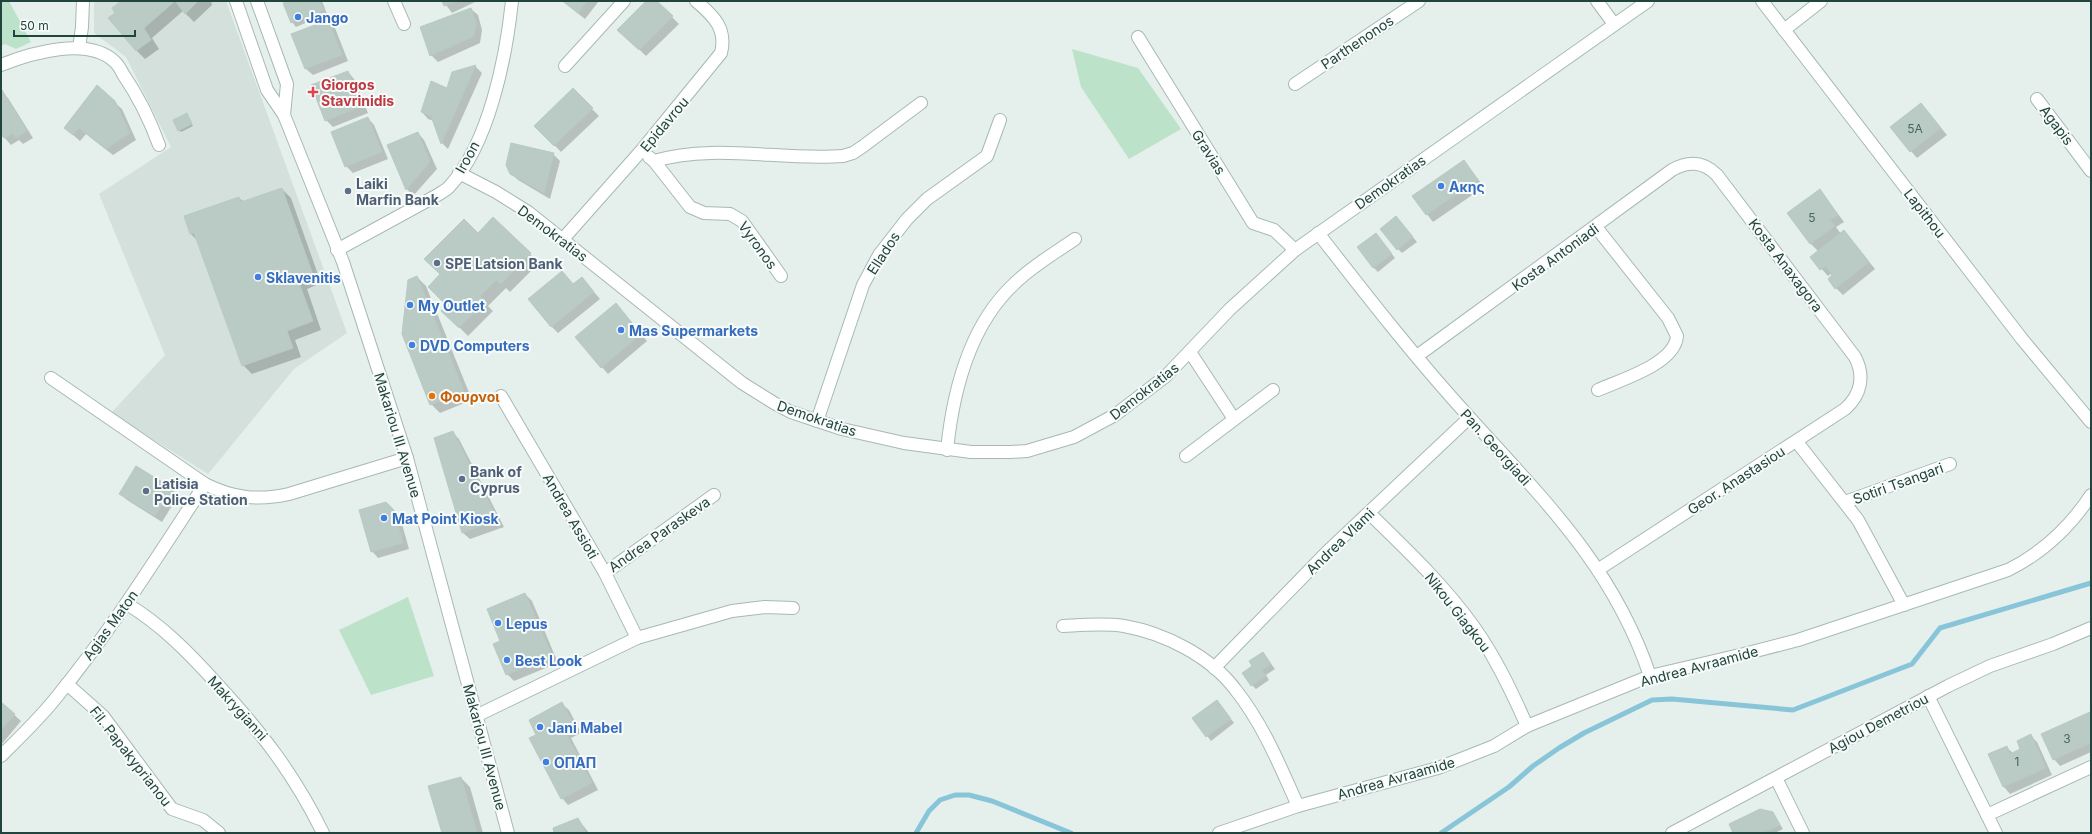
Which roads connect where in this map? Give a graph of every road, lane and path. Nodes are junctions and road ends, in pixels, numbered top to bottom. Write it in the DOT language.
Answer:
graph roads {
  1 [pos="83,1"];
  2 [pos="236,1"];
  3 [pos="257,1"];
  4 [pos="394,1"];
  5 [pos="512,1"];
  6 [pos="624,1"];
  7 [pos="696,1"];
  8 [pos="1418,1"];
  9 [pos="1597,1"];
  10 [pos="1648,1"];
  11 [pos="1762,1"];
  12 [pos="1822,1"];
  13 [pos="404,24"];
  14 [pos="1614,24"];
  15 [pos="1784,30"];
  16 [pos="1138,37"];
  17 [pos="79,48"];
  18 [pos="1,65"];
  19 [pos="565,66"];
  20 [pos="1296,84"];
  21 [pos="2037,99"];
  22 [pos="921,103"];
  23 [pos="284,115"];
  24 [pos="1000,120"];
  25 [pos="160,145"];
  26 [pos="642,151"];
  27 [pos="654,161"];
  28 [pos="1695,163"];
  29 [pos="2091,171"];
  30 [pos="460,173"];
  31 [pos="1596,227"];
  32 [pos="1318,233"];
  33 [pos="563,239"];
  34 [pos="1075,239"];
  35 [pos="338,250"];
  36 [pos="1295,250"];
  37 [pos="781,276"];
  38 [pos="1190,352"];
  39 [pos="1417,356"];
  40 [pos="51,378"];
  41 [pos="1861,380"];
  42 [pos="1273,390"];
  43 [pos="1598,390"];
  44 [pos="501,396"];
  45 [pos="1469,418"];
  46 [pos="1234,419"];
  47 [pos="817,421"];
  48 [pos="2091,422"];
  49 [pos="1797,442"];
  50 [pos="947,450"];
  51 [pos="1186,456"];
  52 [pos="407,458"];
  53 [pos="1950,464"];
  54 [pos="205,484"];
  55 [pos="714,495"];
  56 [pos="2091,495"];
  57 [pos="1845,502"];
  58 [pos="1369,513"];
  59 [pos="1598,569"];
  60 [pos="605,573"];
  61 [pos="127,604"];
  62 [pos="1904,605"];
  63 [pos="793,608"];
  64 [pos="1063,626"];
  65 [pos="2091,628"];
  66 [pos="637,638"];
  67 [pos="1214,668"];
  68 [pos="1650,676"];
  69 [pos="67,684"];
  70 [pos="1928,696"];
  71 [pos="476,716"];
  72 [pos="1528,726"];
  73 [pos="1,756"];
  74 [pos="2091,767"];
  75 [pos="1776,778"];
  76 [pos="1298,806"];
  77 [pos="1987,815"];
  78 [pos="219,833"];
  79 [pos="323,833"];
  80 [pos="508,833"];
  81 [pos="1219,833"];
  82 [pos="1672,833"];
  83 [pos="1803,833"];
  84 [pos="1996,833"];
  1 -- 17 [label="street"];
  2 -- 23 [label="street, Makariou III Avenue"];
  3 -- 23 [label="street, Makariou III Avenue"];
  4 -- 13 [label="street"];
  5 -- 30 [label="street, Iroon"];
  6 -- 19 [label="street"];
  7 -- 26 [label="street, Epidavrou"];
  8 -- 20 [label="street, Parthenonos"];
  9 -- 14 [label="street"];
  10 -- 14 [label="street, Demokratias"];
  11 -- 15 [label="street, Lapithou"];
  12 -- 15 [label="street"];
  14 -- 32 [label="street, Demokratias"];
  15 -- 48 [label="street, Lapithou"];
  16 -- 36 [label="street, Gravias"];
  17 -- 18 [label="street"];
  17 -- 25 [label="street"];
  21 -- 29 [label="street, Agapis"];
  22 -- 27 [label="street"];
  23 -- 35 [label="street, Makariou III Avenue"];
  24 -- 47 [label="street, Ellados"];
  26 -- 27 [label="street, Vyronos"];
  26 -- 33 [label="street, Epidavrou"];
  27 -- 37 [label="street, Vyronos"];
  28 -- 31 [label="street, Kosta Antoniadi"];
  28 -- 41 [label="street, Kosta Anaxagora"];
  30 -- 33 [label="street, Demokratias"];
  30 -- 35 [label="street, Iroon"];
  31 -- 39 [label="street, Kosta Antoniadi"];
  31 -- 43 [label="street"];
  32 -- 36 [label="street, Demokratias"];
  32 -- 39 [label="street, Pan. Georgiadi"];
  33 -- 47 [label="street, Demokratias"];
  34 -- 50 [label="street"];
  35 -- 52 [label="street, Makariou III Avenue"];
  36 -- 38 [label="street, Demokratias"];
  38 -- 46 [label="street"];
  38 -- 50 [label="street, Demokratias"];
  39 -- 45 [label="street, Pan. Georgiadi"];
  40 -- 54 [label="street"];
  41 -- 49 [label="street, Geor. Anastasiou"];
  42 -- 46 [label="street"];
  44 -- 60 [label="street, Andrea Assioti"];
  45 -- 58 [label="street, Andrea Vlami"];
  45 -- 59 [label="street, Pan. Georgiadi"];
  46 -- 51 [label="street"];
  47 -- 50 [label="street, Demokratias"];
  49 -- 57 [label="street"];
  49 -- 59 [label="street, Geor. Anastasiou"];
  52 -- 54 [label="street"];
  52 -- 71 [label="street, Makariou III Avenue"];
  53 -- 57 [label="street, Sotiri Tsangari"];
  54 -- 61 [label="street, Agias Maton"];
  55 -- 60 [label="street, Andrea Paraskeva"];
  56 -- 62 [label="street, Andrea Avraamide"];
  57 -- 62 [label="street"];
  58 -- 67 [label="street, Andrea Vlami"];
  58 -- 72 [label="street, Nikou Giagkou"];
  59 -- 68 [label="street, Pan. Georgiadi"];
  60 -- 66 [label="street, Andrea Assioti"];
  61 -- 69 [label="street, Agias Maton"];
  61 -- 79 [label="street, Makrygianni"];
  62 -- 68 [label="street, Andrea Avraamide"];
  63 -- 66 [label="street"];
  64 -- 67 [label="street"];
  65 -- 70 [label="street, Agiou Demetriou"];
  66 -- 71 [label="street"];
  67 -- 76 [label="street"];
  68 -- 72 [label="street, Andrea Avraamide"];
  69 -- 73 [label="street, Agias Maton"];
  69 -- 78 [label="street, Fil. Papakyprianou"];
  70 -- 75 [label="street, Agiou Demetriou"];
  70 -- 77 [label="street"];
  71 -- 80 [label="street, Makariou III Avenue"];
  72 -- 76 [label="street, Andrea Avraamide"];
  74 -- 77 [label="street"];
  75 -- 82 [label="street, Agiou Demetriou"];
  75 -- 83 [label="street"];
  76 -- 81 [label="street, Andrea Avraamide"];
  77 -- 84 [label="street"];
}
